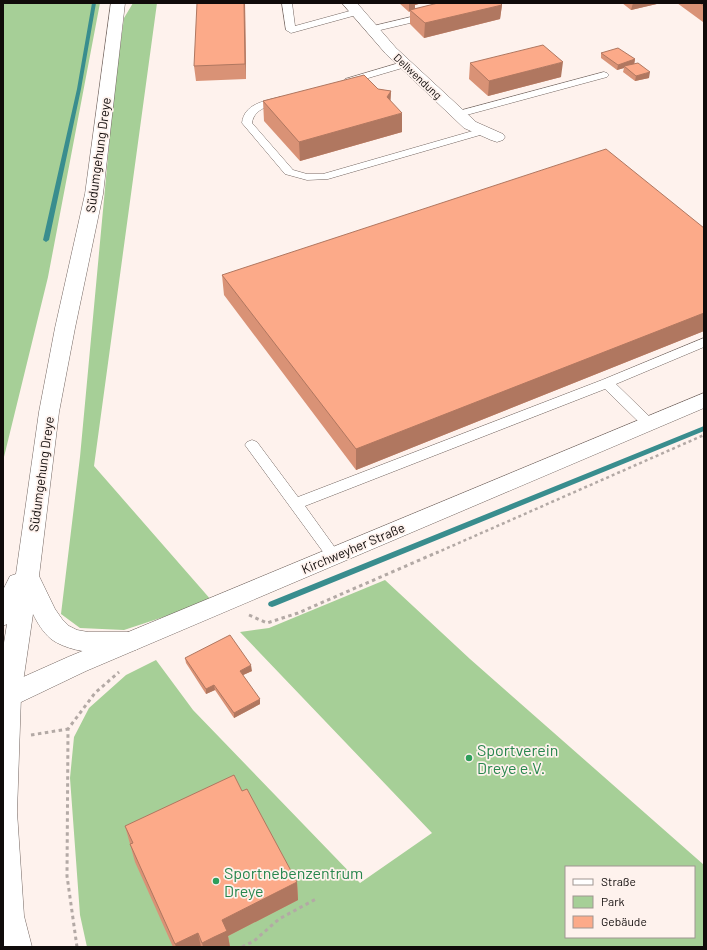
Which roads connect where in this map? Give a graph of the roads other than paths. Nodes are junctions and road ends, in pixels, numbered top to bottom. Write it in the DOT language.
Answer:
graph roads {
  1 [pos="118,3"];
  2 [pos="287,3"];
  3 [pos="353,8"];
  4 [pos="440,14"];
  5 [pos="372,29"];
  6 [pos="406,64"];
  7 [pos="604,75"];
  8 [pos="334,85"];
  9 [pos="289,98"];
  10 [pos="459,114"];
  11 [pos="490,134"];
  12 [pos="704,342"];
  13 [pos="607,383"];
  14 [pos="704,400"];
  15 [pos="648,423"];
  16 [pos="252,445"];
  17 [pos="296,504"];
  18 [pos="334,556"];
  19 [pos="29,567"];
  20 [pos="3,616"];
  21 [pos="129,642"];
  22 [pos="6,697"];
  23 [pos="3,812"];
  24 [pos="17,947"];
  1 -- 19 [label="main road, Südumgehung Dreye"];
  2 -- 3 [label="lane"];
  3 -- 5 [label="main road, Dellwendung"];
  4 -- 5 [label="lane"];
  5 -- 6 [label="main road, Dellwendung"];
  6 -- 8 [label="lane"];
  6 -- 10 [label="main road, Dellwendung"];
  7 -- 10 [label="lane"];
  9 -- 11 [label="lane"];
  10 -- 11 [label="main road, Dellwendung"];
  12 -- 13 [label="lane"];
  13 -- 15 [label="lane"];
  13 -- 17 [label="lane"];
  14 -- 15 [label="main road, Kirchweyher Straße"];
  15 -- 18 [label="main road, Kirchweyher Straße"];
  16 -- 17 [label="lane"];
  17 -- 18 [label="lane"];
  18 -- 21 [label="main road, Kirchweyher Straße"];
  19 -- 20 [label="main road"];
  19 -- 21 [label="main road"];
  19 -- 22 [label="main road, Südumgehung Dreye"];
  21 -- 22 [label="main road, Kirchweyher Straße"];
  22 -- 23 [label="main road, Südumgehung Dreye"];
  23 -- 24 [label="main road, Südumgehung Dreye"];
}
